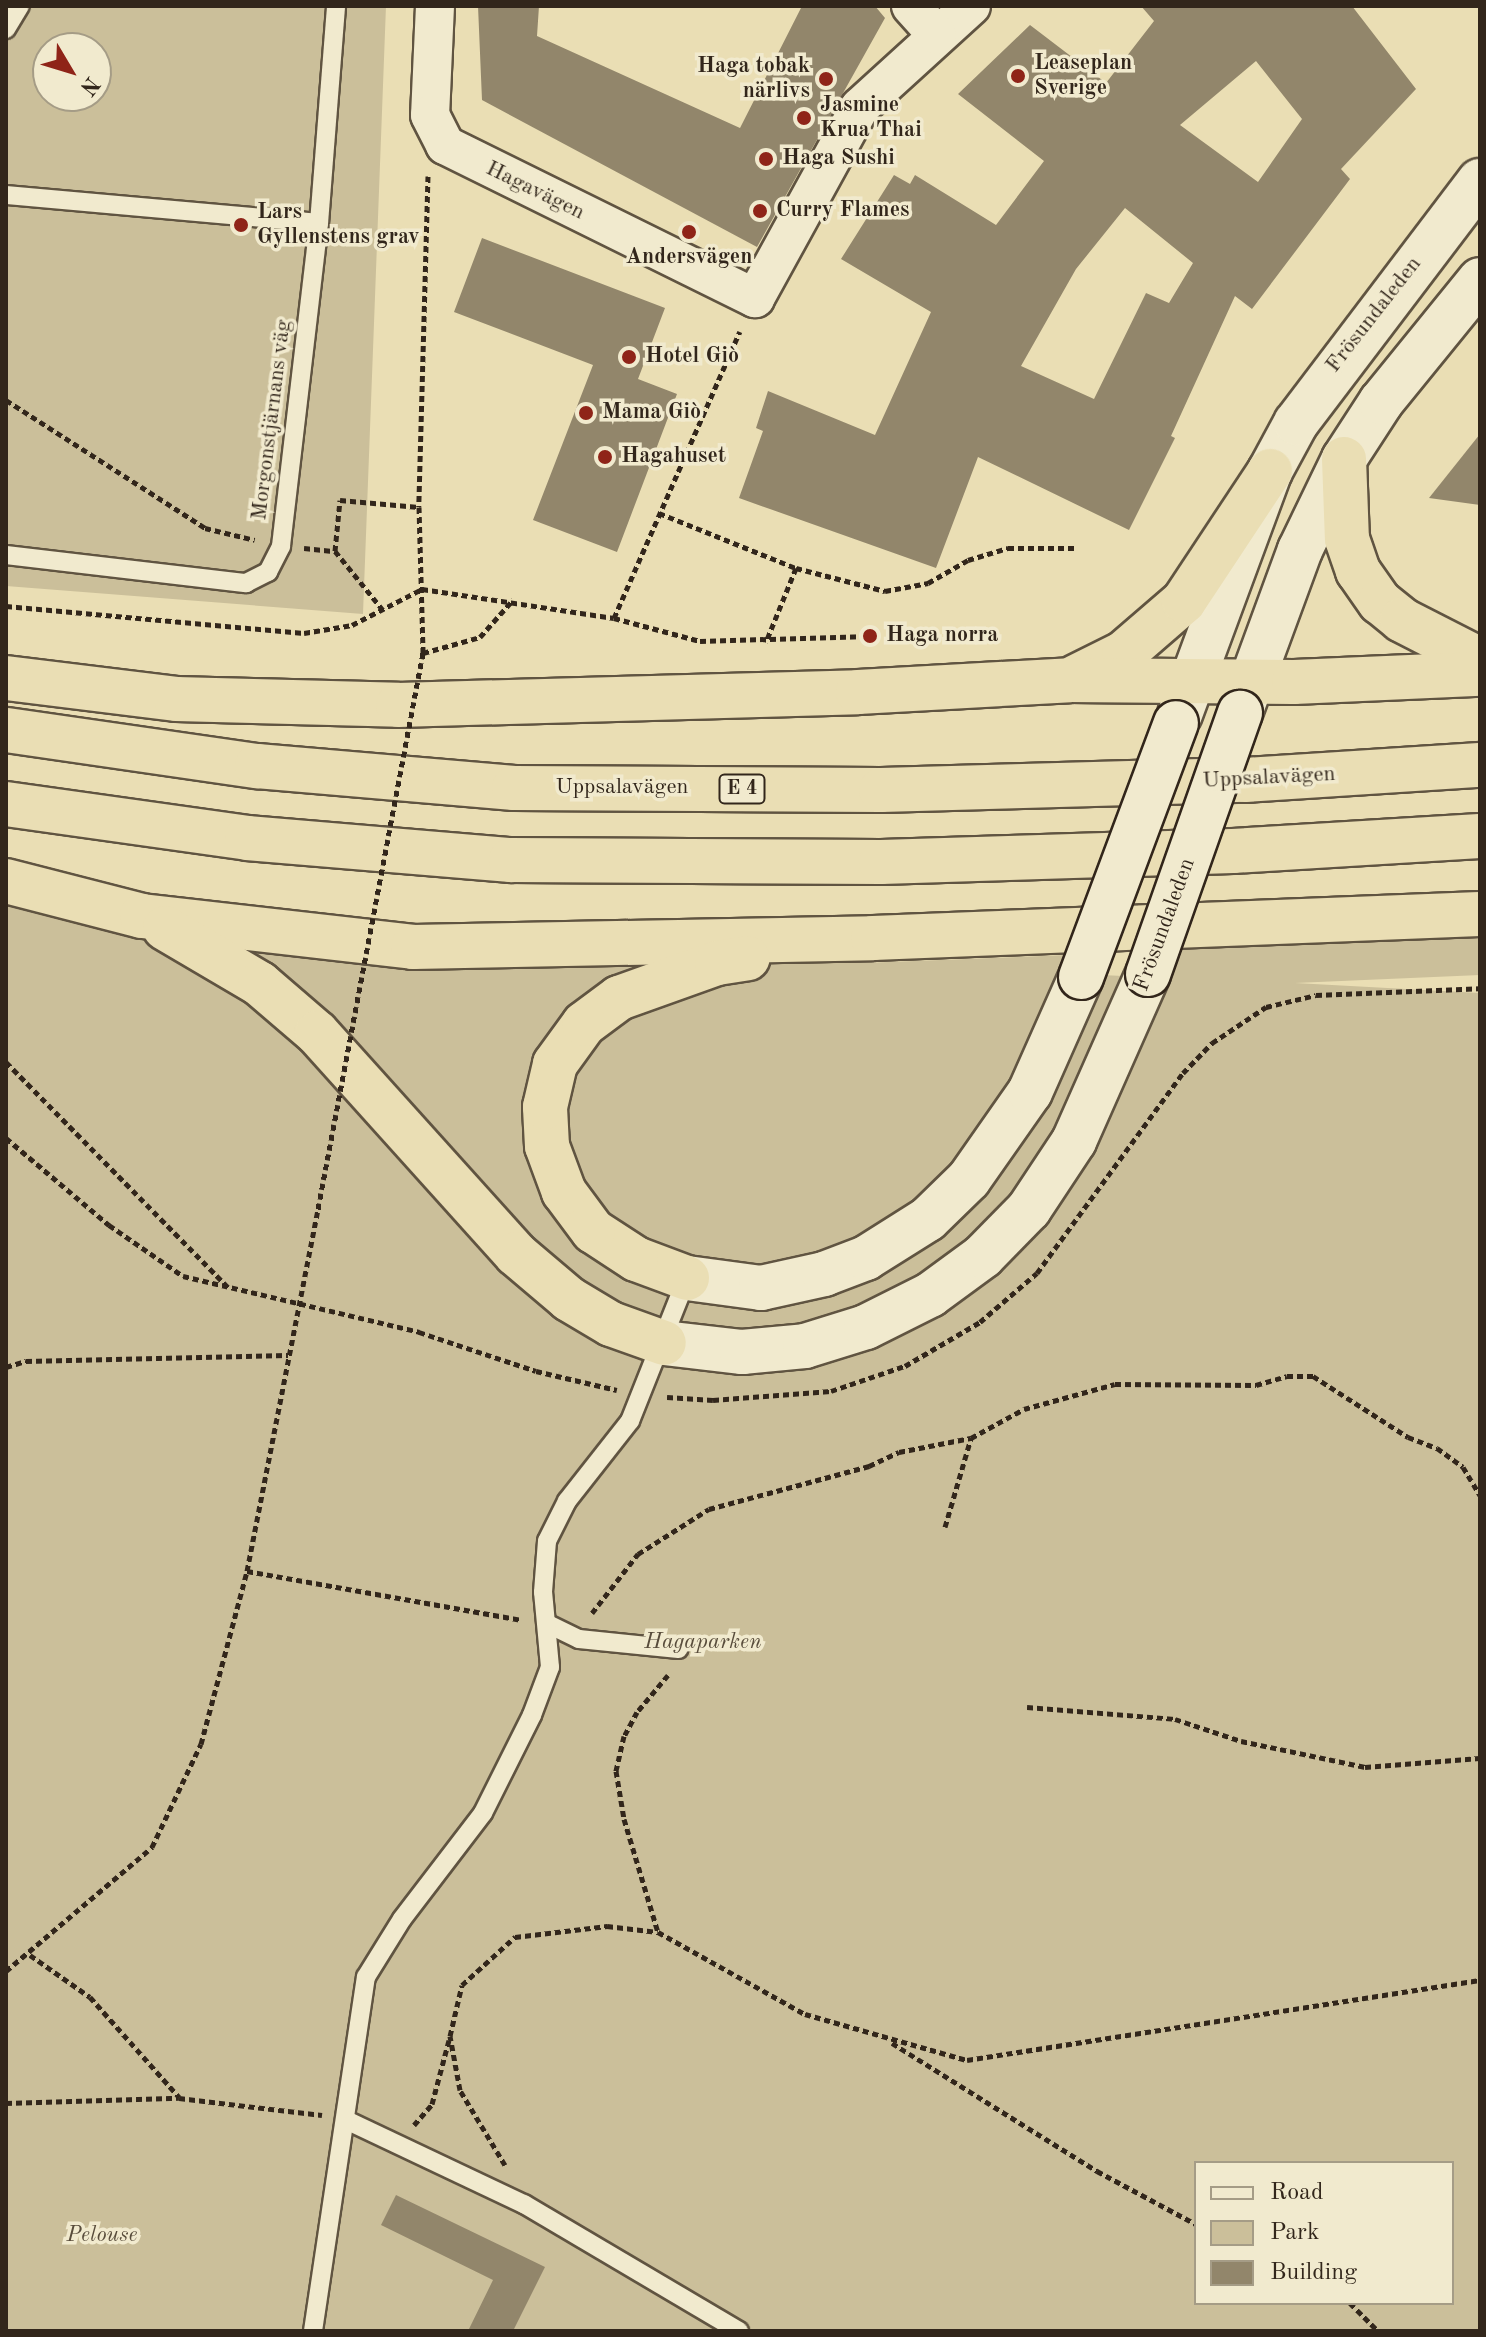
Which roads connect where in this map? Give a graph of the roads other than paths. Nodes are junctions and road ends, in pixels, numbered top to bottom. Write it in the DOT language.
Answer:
graph roads {
  1 [pos="20,6"];
  2 [pos="336,6"];
  3 [pos="435,6"];
  4 [pos="911,6"];
  5 [pos="971,6"];
  6 [pos="6,29"];
  7 [pos="937,35"];
  8 [pos="1480,181"];
  9 [pos="6,195"];
  10 [pos="319,223"];
  11 [pos="1480,280"];
  12 [pos="1344,459"];
  13 [pos="1270,471"];
  14 [pos="6,555"];
  15 [pos="1480,660"];
  16 [pos="1480,674"];
  17 [pos="6,678"];
  18 [pos="1193,679"];
  19 [pos="1070,680"];
  20 [pos="1246,697"];
  21 [pos="6,730"];
  22 [pos="1480,765"];
  23 [pos="6,804"];
  24 [pos="1480,836"];
  25 [pos="6,881"];
  26 [pos="1480,914"];
  27 [pos="142,916"];
  28 [pos="873,938"];
  29 [pos="687,1278"];
  30 [pos="664,1343"];
  31 [pos="550,1625"];
  32 [pos="678,1649"];
  33 [pos="346,2120"];
  34 [pos="313,2331"];
  35 [pos="739,2331"];
  1 -- 6 [label="lane"];
  2 -- 10 [label="lane, Morgonstjärnans väg"];
  3 -- 7 [label="street, Hagavägen"];
  4 -- 7 [label="street"];
  5 -- 7 [label="street"];
  8 -- 13 [label="main road, Frösundaleden"];
  9 -- 10 [label="lane"];
  10 -- 14 [label="lane, Morgonstjärnans väg"];
  11 -- 12 [label="main road, Frösundaleden"];
  12 -- 15 [label="highway"];
  12 -- 20 [label="main road, Frösundaleden"];
  13 -- 18 [label="main road, Frösundaleden"];
  13 -- 19 [label="highway"];
  16 -- 20 [label="highway"];
  17 -- 19 [label="highway"];
  18 -- 19 [label="highway"];
  18 -- 20 [label="highway"];
  18 -- 29 [label="main road, Frösundaleden, bridge"];
  20 -- 30 [label="main road, Frösundaleden, bridge"];
  21 -- 22 [label="highway, Uppsalavägen / E 4"];
  23 -- 24 [label="highway"];
  25 -- 27 [label="highway"];
  26 -- 28 [label="highway"];
  27 -- 28 [label="highway"];
  27 -- 30 [label="highway"];
  28 -- 29 [label="highway"];
  29 -- 30 [label="lane"];
  30 -- 31 [label="lane"];
  31 -- 32 [label="lane"];
  31 -- 33 [label="lane"];
  33 -- 34 [label="lane"];
  33 -- 35 [label="lane"];
}
